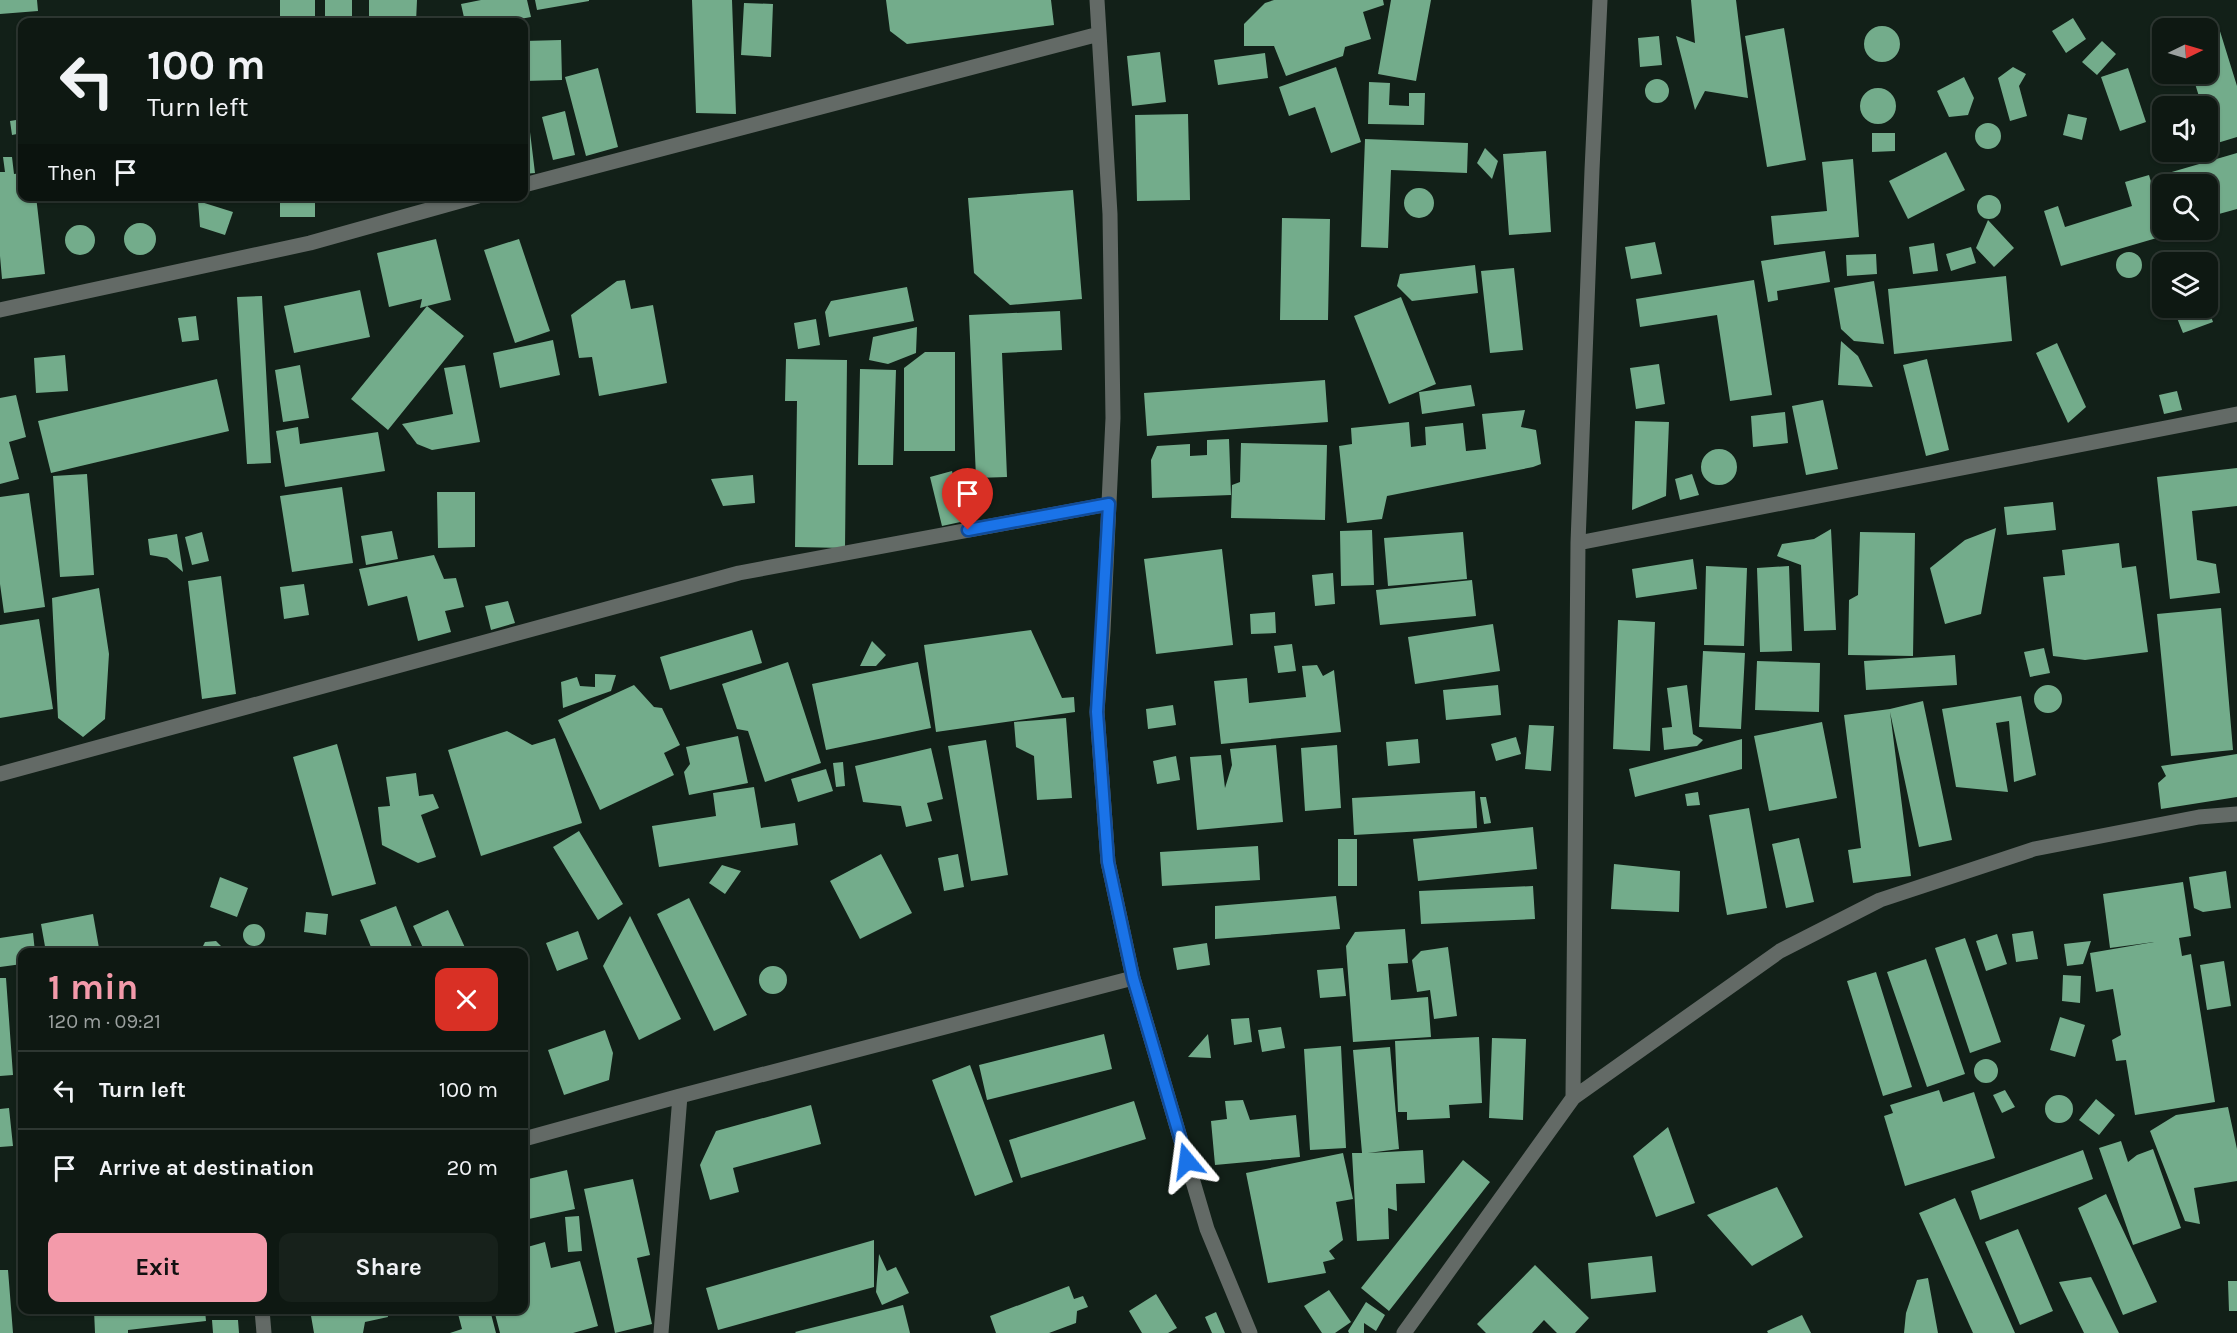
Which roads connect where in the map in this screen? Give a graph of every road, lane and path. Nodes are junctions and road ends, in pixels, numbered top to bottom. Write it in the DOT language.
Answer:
graph roads {
  1 [pos="1097,0"];
  2 [pos="1600,0"];
  3 [pos="1099,34"];
  4 [pos="528,183"];
  5 [pos="460,201"];
  6 [pos="0,310"];
  7 [pos="2237,414"];
  8 [pos="1109,504"];
  9 [pos="1578,543"];
  10 [pos="0,774"];
  11 [pos="2237,814"];
  12 [pos="1133,978"];
  13 [pos="680,1096"];
  14 [pos="1573,1098"];
  15 [pos="528,1138"];
  16 [pos="262,1314"];
  17 [pos="264,1333"];
  18 [pos="661,1333"];
  19 [pos="1250,1333"];
  20 [pos="1404,1333"];
  1 -- 3 [label="street"];
  2 -- 9 [label="street"];
  3 -- 4 [label="street"];
  3 -- 8 [label="street"];
  5 -- 6 [label="street"];
  7 -- 9 [label="street"];
  8 -- 10 [label="street"];
  8 -- 12 [label="street"];
  9 -- 14 [label="street"];
  11 -- 14 [label="street"];
  12 -- 13 [label="street"];
  12 -- 19 [label="street"];
  13 -- 15 [label="street"];
  13 -- 18 [label="street"];
  14 -- 20 [label="street"];
  16 -- 17 [label="street"];
}
